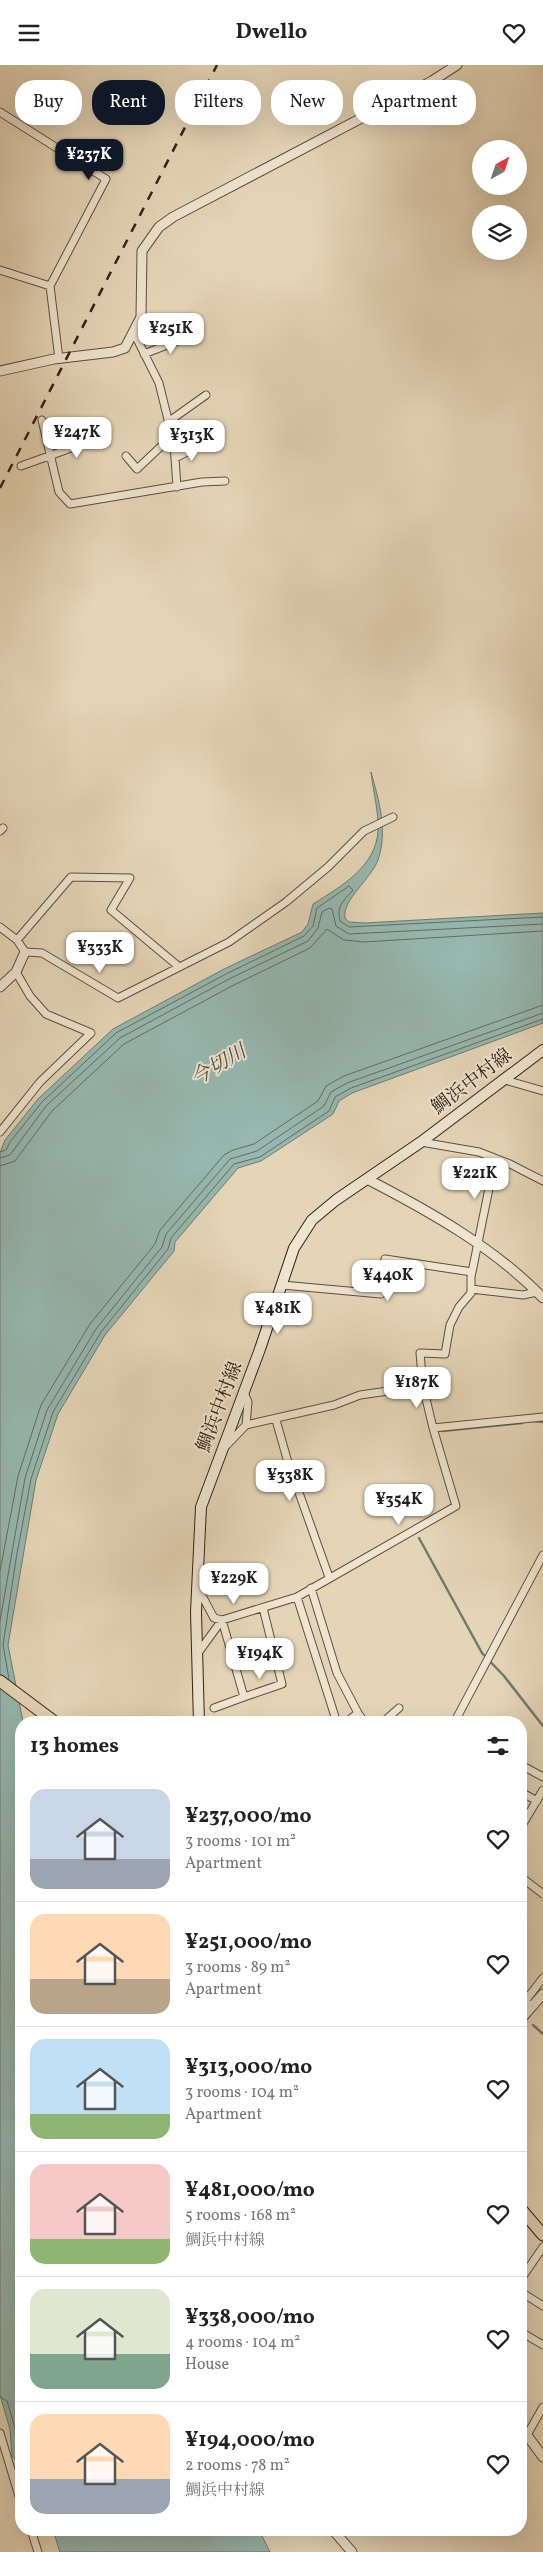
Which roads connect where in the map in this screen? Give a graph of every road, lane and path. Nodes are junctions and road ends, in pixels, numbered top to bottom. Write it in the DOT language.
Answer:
graph roads {
  1 [pos="457,65"];
  2 [pos="0,112"];
  3 [pos="0,270"];
  4 [pos="50,285"];
  5 [pos="134,333"];
  6 [pos="190,336"];
  7 [pos="144,354"];
  8 [pos="59,359"];
  9 [pos="0,371"];
  10 [pos="206,395"];
  11 [pos="42,420"];
  12 [pos="168,422"];
  13 [pos="104,427"];
  14 [pos="172,436"];
  15 [pos="199,447"];
  16 [pos="51,456"];
  17 [pos="126,456"];
  18 [pos="175,458"];
  19 [pos="21,466"];
  20 [pos="225,481"];
  21 [pos="177,487"];
  22 [pos="393,817"];
  23 [pos="0,927"];
  24 [pos="17,940"];
  25 [pos="25,952"];
  26 [pos="178,966"];
  27 [pos="16,972"];
  28 [pos="0,987"];
  29 [pos="543,1050"];
  30 [pos="505,1080"];
  31 [pos="543,1091"];
  32 [pos="1,1130"];
  33 [pos="421,1142"];
  34 [pos="495,1159"];
  35 [pos="368,1179"];
  36 [pos="543,1181"];
  37 [pos="477,1245"];
  38 [pos="472,1272"];
  39 [pos="282,1285"];
  40 [pos="471,1289"];
  41 [pos="540,1295"];
  42 [pos="423,1386"];
  43 [pos="244,1393"];
  44 [pos="543,1417"];
  45 [pos="276,1420"];
  46 [pos="246,1425"];
  47 [pos="433,1427"];
  48 [pos="222,1451"];
  49 [pos="543,1555"];
  50 [pos="329,1577"];
  51 [pos="311,1588"];
  52 [pos="199,1590"];
  53 [pos="297,1597"];
  54 [pos="263,1608"];
  55 [pos="222,1620"];
  56 [pos="198,1653"];
  57 [pos="0,1681"];
  58 [pos="244,1697"];
  59 [pos="214,1708"];
  60 [pos="399,1708"];
  61 [pos="358,1713"];
  62 [pos="47,1716"];
  63 [pos="200,1716"];
  64 [pos="335,1716"];
  65 [pos="354,1716"];
  66 [pos="360,1716"];
  67 [pos="390,1716"];
  68 [pos="458,1716"];
  69 [pos="527,1768"];
  70 [pos="543,1777"];
  71 [pos="543,1790"];
  72 [pos="527,1795"];
  73 [pos="537,1801"];
  74 [pos="527,1817"];
  75 [pos="527,1882"];
  76 [pos="543,1894"];
  77 [pos="543,1979"];
  78 [pos="543,1994"];
  79 [pos="527,1998"];
  80 [pos="527,2001"];
  81 [pos="530,2008"];
  82 [pos="527,2012"];
  83 [pos="527,2216"];
  84 [pos="543,2235"];
  85 [pos="543,2247"];
  86 [pos="527,2270"];
  87 [pos="527,2297"];
  88 [pos="543,2306"];
  89 [pos="527,2336"];
  90 [pos="543,2345"];
  91 [pos="543,2407"];
  92 [pos="527,2427"];
  93 [pos="0,2433"];
  94 [pos="527,2435"];
  95 [pos="543,2457"];
  96 [pos="15,2483"];
  97 [pos="32,2536"];
  98 [pos="338,2536"];
  99 [pos="38,2552"];
  100 [pos="352,2552"];
  1 -- 5 [label="street"];
  2 -- 4 [label="street"];
  3 -- 4 [label="street"];
  4 -- 8 [label="street"];
  5 -- 7 [label="street"];
  5 -- 8 [label="street"];
  6 -- 7 [label="street"];
  7 -- 12 [label="street"];
  8 -- 9 [label="street"];
  10 -- 12 [label="street"];
  11 -- 16 [label="street"];
  12 -- 14 [label="street"];
  13 -- 16 [label="street"];
  14 -- 17 [label="street"];
  14 -- 18 [label="street"];
  15 -- 18 [label="street"];
  16 -- 19 [label="street"];
  16 -- 21 [label="street"];
  18 -- 21 [label="street"];
  20 -- 21 [label="street"];
  22 -- 26 [label="street"];
  23 -- 24 [label="street"];
  24 -- 25 [label="street"];
  24 -- 26 [label="street"];
  25 -- 26 [label="street"];
  25 -- 27 [label="street"];
  27 -- 28 [label="street"];
  27 -- 32 [label="street"];
  29 -- 30 [label="main road, 鯛浜中村線"];
  30 -- 31 [label="street"];
  30 -- 33 [label="main road, 鯛浜中村線"];
  33 -- 34 [label="street"];
  33 -- 35 [label="main road, 鯛浜中村線"];
  34 -- 36 [label="street"];
  34 -- 37 [label="street"];
  35 -- 37 [label="street"];
  35 -- 39 [label="main road, 鯛浜中村線"];
  37 -- 38 [label="street"];
  37 -- 41 [label="street"];
  38 -- 39 [label="street"];
  38 -- 40 [label="street"];
  39 -- 43 [label="main road, 鯛浜中村線"];
  40 -- 41 [label="street"];
  40 -- 42 [label="street"];
  42 -- 45 [label="street"];
  42 -- 47 [label="street"];
  43 -- 46 [label="street"];
  43 -- 48 [label="main road, 鯛浜中村線"];
  44 -- 47 [label="street"];
  45 -- 46 [label="street"];
  45 -- 50 [label="street"];
  46 -- 48 [label="street"];
  47 -- 50 [label="street"];
  48 -- 52 [label="main road, 鯛浜中村線"];
  49 -- 68 [label="street"];
  50 -- 51 [label="street"];
  51 -- 53 [label="street"];
  51 -- 61 [label="street"];
  52 -- 55 [label="street"];
  52 -- 56 [label="main road, 鯛浜中村線"];
  53 -- 54 [label="street"];
  53 -- 64 [label="street"];
  54 -- 55 [label="street"];
  54 -- 58 [label="street"];
  55 -- 56 [label="street"];
  55 -- 58 [label="street"];
  56 -- 63 [label="main road, 鯛浜中村線"];
  57 -- 62 [label="main road"];
  58 -- 59 [label="street"];
  60 -- 67 [label="street"];
  61 -- 65 [label="street"];
  61 -- 66 [label="street"];
  69 -- 70 [label="street"];
  71 -- 73 [label="street"];
  72 -- 73 [label="street"];
  73 -- 74 [label="street"];
  75 -- 76 [label="street"];
  77 -- 79 [label="street"];
  78 -- 81 [label="street"];
  80 -- 81 [label="street"];
  81 -- 82 [label="street"];
  83 -- 84 [label="main road"];
  85 -- 86 [label="street"];
  87 -- 88 [label="street"];
  89 -- 90 [label="street"];
  91 -- 92 [label="street"];
  93 -- 96 [label="street"];
  94 -- 95 [label="street"];
  97 -- 99 [label="street"];
  98 -- 100 [label="street"];
}
